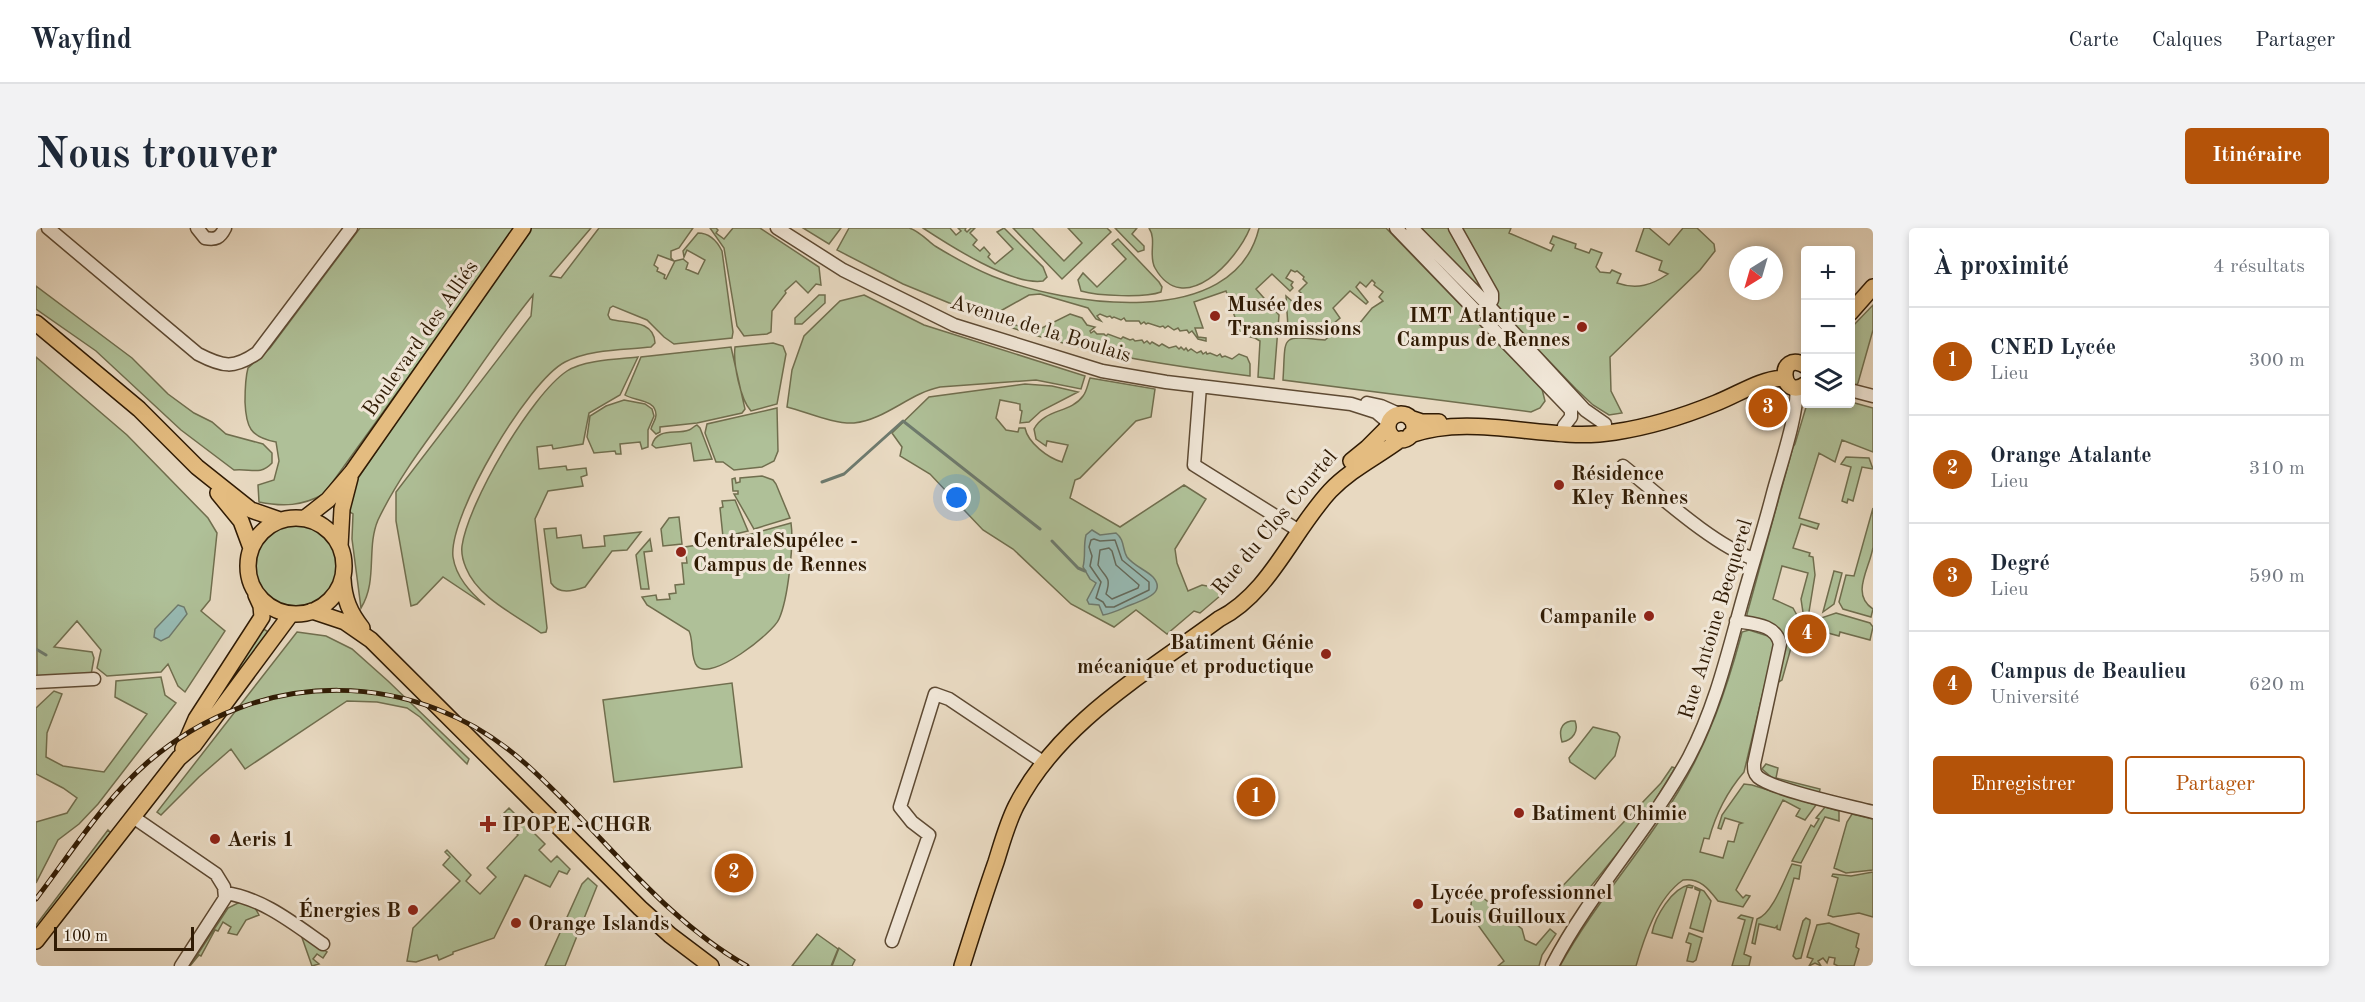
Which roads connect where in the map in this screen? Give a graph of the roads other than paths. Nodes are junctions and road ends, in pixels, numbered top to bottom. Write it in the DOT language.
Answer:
graph roads {
  1 [pos="48,228"];
  2 [pos="197,228"];
  3 [pos="225,228"];
  4 [pos="351,228"];
  5 [pos="523,228"];
  6 [pos="777,228"];
  7 [pos="1396,228"];
  8 [pos="1412,228"];
  9 [pos="1455,228"];
  10 [pos="1873,288"];
  11 [pos="1488,305"];
  12 [pos="1855,308"];
  13 [pos="1481,318"];
  14 [pos="36,323"];
  15 [pos="1801,362"];
  16 [pos="1795,383"];
  17 [pos="1200,386"];
  18 [pos="1855,391"];
  19 [pos="1873,396"];
  20 [pos="1571,410"];
  21 [pos="1585,410"];
  22 [pos="1396,420"];
  23 [pos="1564,426"];
  24 [pos="1593,428"];
  25 [pos="1406,437"];
  26 [pos="1623,466"];
  27 [pos="197,467"];
  28 [pos="352,472"];
  29 [pos="305,518"];
  30 [pos="280,520"];
  31 [pos="1293,527"];
  32 [pos="340,546"];
  33 [pos="251,548"];
  34 [pos="1754,559"];
  35 [pos="343,578"];
  36 [pos="253,587"];
  37 [pos="312,611"];
  38 [pos="291,614"];
  39 [pos="1219,619"];
  40 [pos="1736,621"];
  41 [pos="371,640"];
  42 [pos="94,678"];
  43 [pos="36,682"];
  44 [pos="180,758"];
  45 [pos="1043,762"];
  46 [pos="1873,812"];
  47 [pos="133,818"];
  48 [pos="225,893"];
  49 [pos="36,941"];
  50 [pos="892,941"];
  51 [pos="323,944"];
  52 [pos="181,966"];
  53 [pos="711,966"];
  54 [pos="962,966"];
  55 [pos="1552,966"];
  1 -- 4 [label="street"];
  2 -- 3 [label="street"];
  5 -- 28 [label="main road, Boulevard des Alliés"];
  6 -- 17 [label="street, Avenue de la Boulais"];
  7 -- 13 [label="street"];
  8 -- 11 [label="street"];
  9 -- 11 [label="street"];
  10 -- 12 [label="main road"];
  11 -- 13 [label="street"];
  11 -- 21 [label="street"];
  13 -- 20 [label="street"];
  14 -- 27 [label="main road"];
  15 -- 16 [label="main road"];
  16 -- 24 [label="main road"];
  16 -- 34 [label="street, Rue Antoine Becquerel"];
  17 -- 22 [label="street, Avenue de la Boulais"];
  17 -- 31 [label="street"];
  18 -- 19 [label="street"];
  20 -- 23 [label="street"];
  20 -- 24 [label="street"];
  21 -- 24 [label="street"];
  21 -- 24 [label="street"];
  22 -- 23 [label="main road"];
  22 -- 25 [label="main road"];
  22 -- 25 [label="main road"];
  22 -- 31 [label="main road, Rue du Clos Courtel"];
  23 -- 24 [label="main road"];
  24 -- 25 [label="main road"];
  25 -- 39 [label="main road, Rue du Clos Courtel"];
  26 -- 34 [label="street"];
  27 -- 30 [label="main road"];
  27 -- 33 [label="main road"];
  28 -- 29 [label="main road, Boulevard des Alliés"];
  28 -- 32 [label="main road, Boulevard des Alliés"];
  29 -- 30 [label="main road"];
  29 -- 32 [label="main road"];
  30 -- 33 [label="main road"];
  31 -- 39 [label="main road, Rue du Clos Courtel"];
  32 -- 35 [label="main road"];
  33 -- 36 [label="main road"];
  34 -- 40 [label="street, Rue Antoine Becquerel"];
  35 -- 37 [label="main road"];
  35 -- 41 [label="main road"];
  36 -- 38 [label="main road"];
  36 -- 44 [label="main road"];
  37 -- 38 [label="main road"];
  37 -- 41 [label="main road"];
  38 -- 44 [label="main road"];
  39 -- 45 [label="main road, Rue du Clos Courtel"];
  40 -- 46 [label="street"];
  40 -- 55 [label="street, Rue Antoine Becquerel"];
  41 -- 53 [label="main road"];
  42 -- 43 [label="street"];
  44 -- 47 [label="main road"];
  45 -- 50 [label="street"];
  45 -- 54 [label="main road, Rue du Clos Courtel"];
  47 -- 48 [label="street"];
  47 -- 49 [label="main road"];
  48 -- 51 [label="street"];
  48 -- 52 [label="street"];
}
